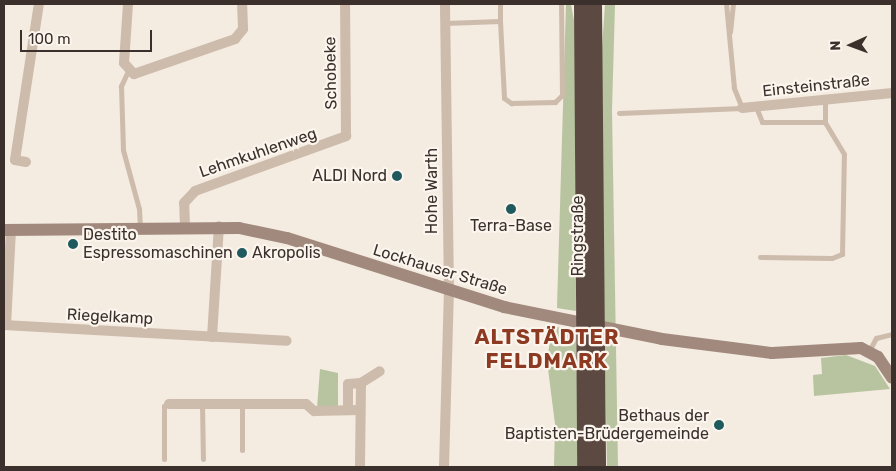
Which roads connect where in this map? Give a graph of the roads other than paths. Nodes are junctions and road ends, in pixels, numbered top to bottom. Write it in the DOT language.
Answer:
graph roads {
  1 [pos="39,4"];
  2 [pos="128,4"];
  3 [pos="242,4"];
  4 [pos="345,4"];
  5 [pos="445,4"];
  6 [pos="500,4"];
  7 [pos="561,4"];
  8 [pos="581,4"];
  9 [pos="594,4"];
  10 [pos="726,4"];
  11 [pos="734,4"];
  12 [pos="500,21"];
  13 [pos="445,23"];
  14 [pos="729,35"];
  15 [pos="128,71"];
  16 [pos="892,93"];
  17 [pos="825,101"];
  18 [pos="756,107"];
  19 [pos="742,108"];
  20 [pos="619,113"];
  21 [pos="825,122"];
  22 [pos="341,140"];
  23 [pos="26,162"];
  24 [pos="218,226"];
  25 [pos="185,227"];
  26 [pos="140,228"];
  27 [pos="8,230"];
  28 [pos="760,257"];
  29 [pos="449,292"];
  30 [pos="5,325"];
  31 [pos="892,334"];
  32 [pos="212,337"];
  33 [pos="287,341"];
  34 [pos="868,351"];
  35 [pos="380,371"];
  36 [pos="892,378"];
  37 [pos="361,383"];
  38 [pos="169,404"];
  39 [pos="202,404"];
  40 [pos="242,404"];
  41 [pos="348,410"];
  42 [pos="360,410"];
  43 [pos="242,450"];
  44 [pos="203,458"];
  45 [pos="164,459"];
  46 [pos="360,467"];
  47 [pos="444,467"];
  48 [pos="584,467"];
  49 [pos="598,467"];
  1 -- 23 [label="street"];
  2 -- 15 [label="street"];
  3 -- 15 [label="street"];
  4 -- 22 [label="street, Schobeke"];
  5 -- 13 [label="street, Hohe Warth"];
  6 -- 12 [label="lane"];
  7 -- 12 [label="lane"];
  8 -- 48 [label="highway, Ringstraße"];
  9 -- 49 [label="highway, Ringstraße"];
  10 -- 14 [label="lane"];
  11 -- 14 [label="lane"];
  12 -- 13 [label="lane"];
  13 -- 29 [label="street, Hohe Warth"];
  14 -- 19 [label="lane"];
  15 -- 26 [label="lane"];
  16 -- 17 [label="street, Einsteinstraße"];
  17 -- 18 [label="street, Einsteinstraße"];
  17 -- 21 [label="lane"];
  18 -- 19 [label="street, Einsteinstraße"];
  18 -- 21 [label="lane"];
  19 -- 20 [label="lane"];
  21 -- 28 [label="lane"];
  22 -- 25 [label="street, Lehmkuhlenweg"];
  24 -- 25 [label="street, Lockhauser Straße"];
  24 -- 29 [label="street, Lockhauser Straße"];
  24 -- 32 [label="street"];
  25 -- 26 [label="street, Lockhauser Straße"];
  26 -- 27 [label="street, Lockhauser Straße"];
  27 -- 30 [label="street, Riegelkamp"];
  29 -- 34 [label="street, Lockhauser Straße"];
  29 -- 47 [label="street, Hohe Warth"];
  30 -- 32 [label="street, Riegelkamp"];
  31 -- 34 [label="lane"];
  32 -- 33 [label="street, Riegelkamp"];
  34 -- 36 [label="street"];
  35 -- 37 [label="street"];
  37 -- 41 [label="street"];
  37 -- 42 [label="street"];
  38 -- 39 [label="street"];
  38 -- 45 [label="lane"];
  39 -- 40 [label="street"];
  39 -- 44 [label="lane"];
  40 -- 41 [label="street"];
  40 -- 43 [label="lane"];
  41 -- 42 [label="street"];
  42 -- 46 [label="street"];
}
